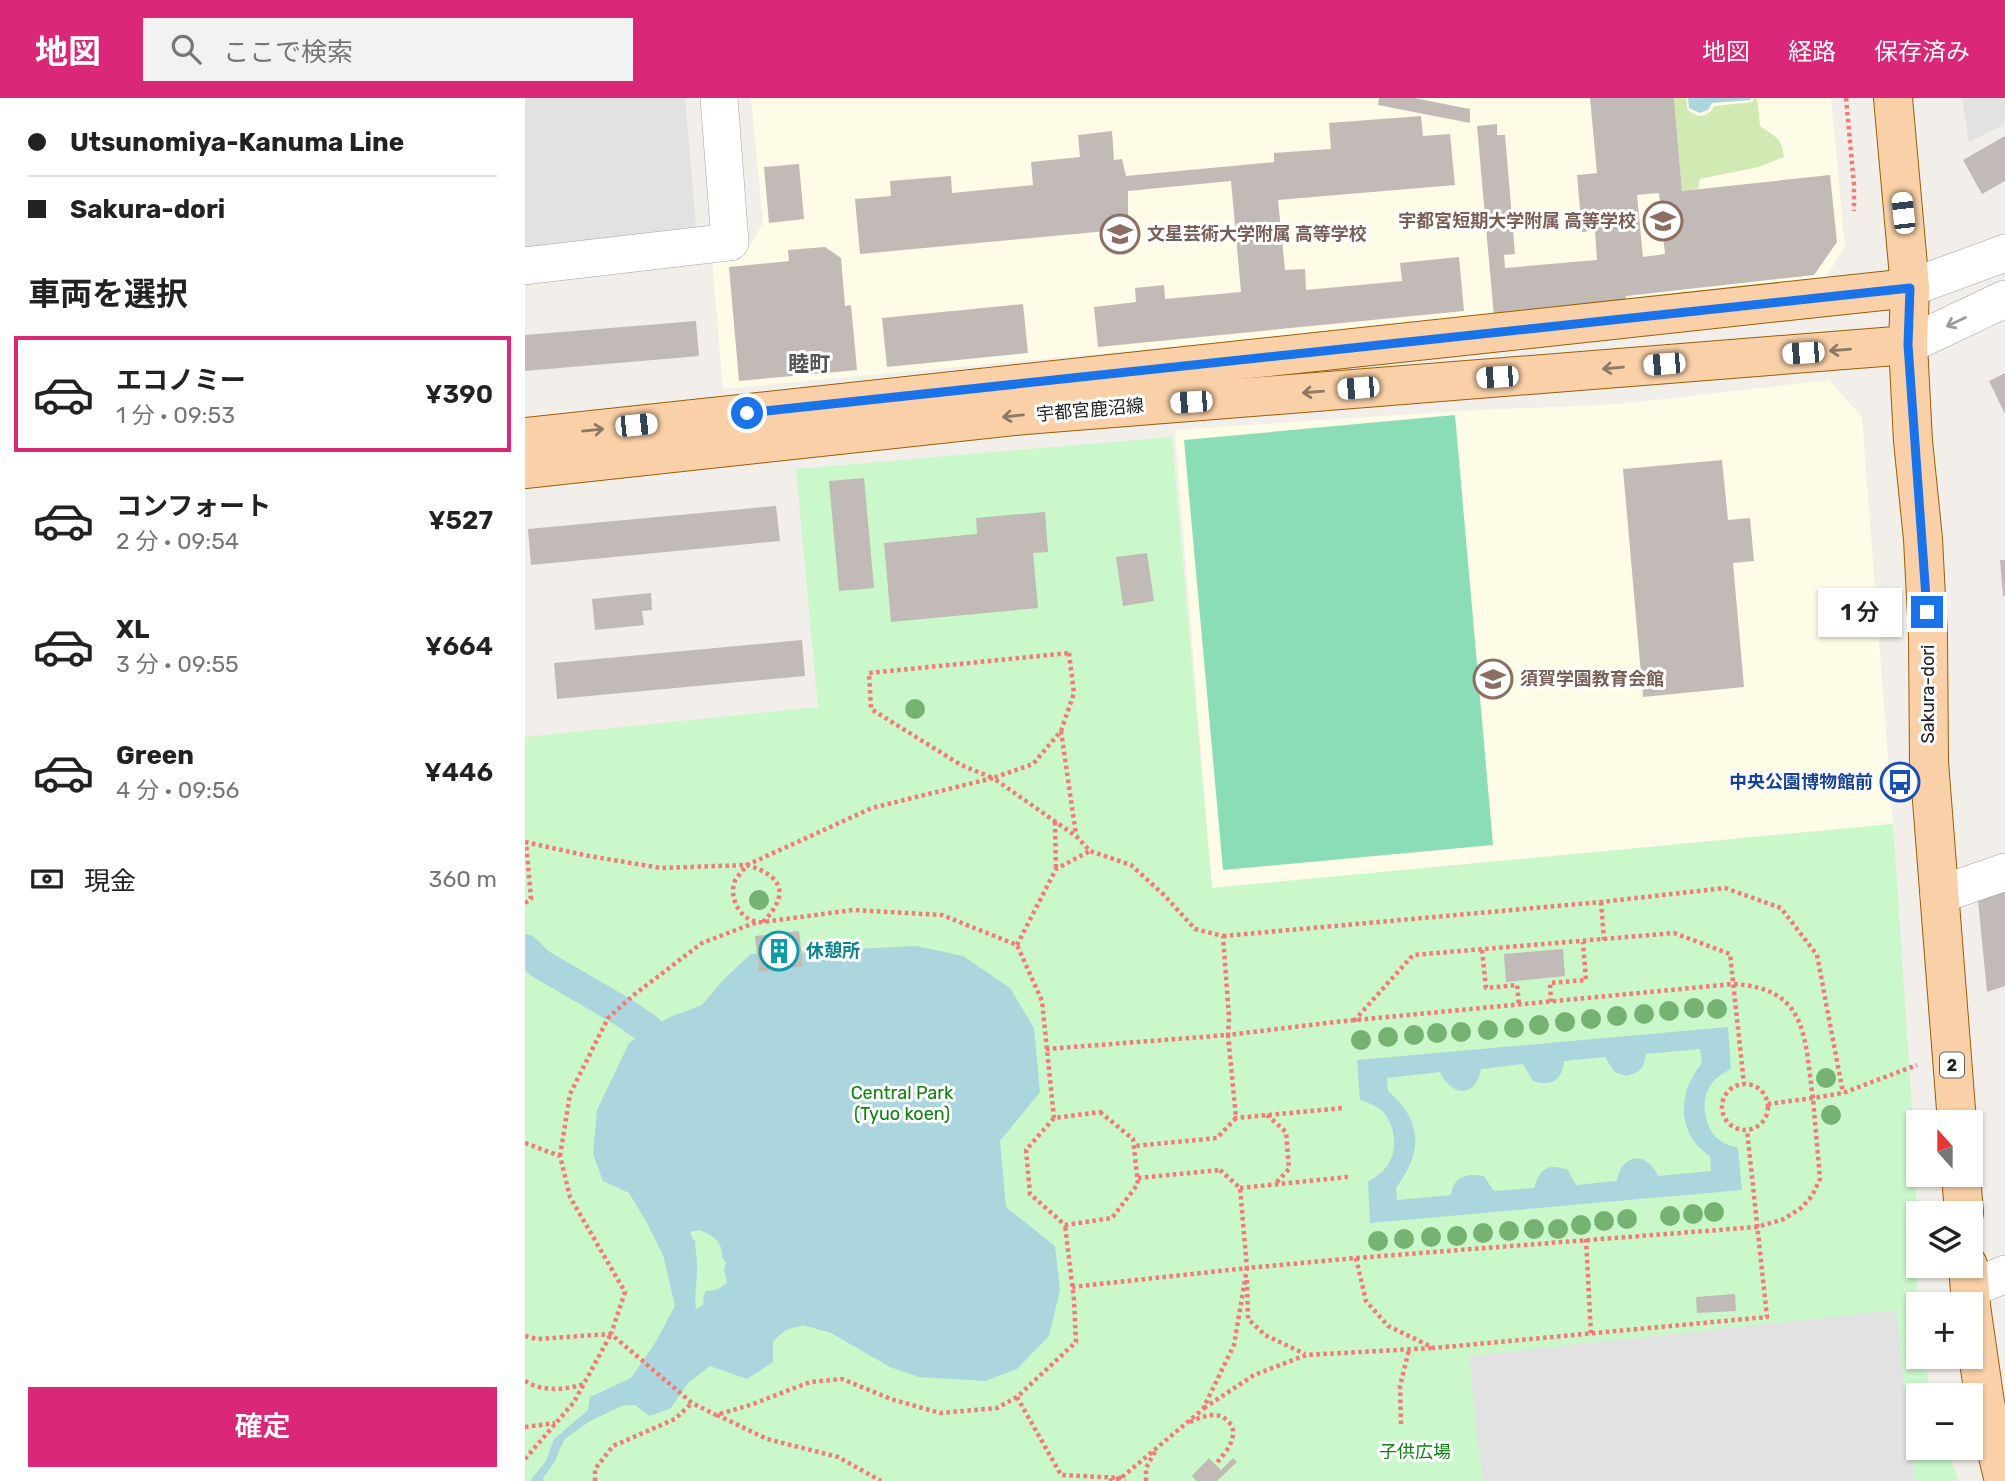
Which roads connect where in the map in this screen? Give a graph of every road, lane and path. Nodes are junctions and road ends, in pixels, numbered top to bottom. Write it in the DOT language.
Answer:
graph roads {
  1 [pos="719,98"];
  2 [pos="1846,98"];
  3 [pos="1893,98"];
  4 [pos="1854,211"];
  5 [pos="2005,253"];
  6 [pos="525,266"];
  7 [pos="1910,288"];
  8 [pos="2005,299"];
  9 [pos="1908,345"];
  10 [pos="525,437"];
  11 [pos="525,470"];
  12 [pos="1061,731"];
  13 [pos="993,778"];
  14 [pos="1055,821"];
  15 [pos="1076,836"];
  16 [pos="526,842"];
  17 [pos="1090,851"];
  18 [pos="747,865"];
  19 [pos="1056,869"];
  20 [pos="2005,872"];
  21 [pos="1939,895"];
  22 [pos="1601,902"];
  23 [pos="525,903"];
  24 [pos="757,922"];
  25 [pos="764,922"];
  26 [pos="1223,936"];
  27 [pos="1604,940"];
  28 [pos="1583,942"];
  29 [pos="1017,945"];
  30 [pos="1482,950"];
  31 [pos="1733,984"];
  32 [pos="1551,1002"];
  33 [pos="1519,1005"];
  34 [pos="1354,1021"];
  35 [pos="1228,1035"];
  36 [pos="1046,1049"];
  37 [pos="1917,1065"];
  38 [pos="1744,1084"];
  39 [pos="1843,1093"];
  40 [pos="1813,1098"];
  41 [pos="1768,1104"];
  42 [pos="1343,1108"];
  43 [pos="1956,1110"];
  44 [pos="1266,1115"];
  45 [pos="1054,1118"];
  46 [pos="1236,1118"];
  47 [pos="1747,1130"];
  48 [pos="525,1143"];
  49 [pos="1134,1146"];
  50 [pos="561,1156"];
  51 [pos="1348,1177"];
  52 [pos="1138,1178"];
  53 [pos="1274,1184"];
  54 [pos="1240,1188"];
  55 [pos="1065,1225"];
  56 [pos="1757,1227"];
  57 [pos="1586,1239"];
  58 [pos="1356,1258"];
  59 [pos="1247,1268"];
  60 [pos="2005,1274"];
  61 [pos="1983,1276"];
  62 [pos="1969,1278"];
  63 [pos="1072,1287"];
  64 [pos="611,1334"];
  65 [pos="1591,1334"];
  66 [pos="525,1336"];
  67 [pos="1434,1348"];
  68 [pos="1409,1350"];
  69 [pos="1306,1355"];
  70 [pos="525,1381"];
  71 [pos="584,1384"];
  72 [pos="1017,1397"];
  73 [pos="692,1403"];
  74 [pos="1203,1409"];
  75 [pos="716,1415"];
  76 [pos="556,1423"];
  77 [pos="1401,1424"];
  78 [pos="1183,1425"];
  79 [pos="525,1427"];
  80 [pos="1159,1446"];
  81 [pos="525,1459"];
  82 [pos="1216,1464"];
  83 [pos="1123,1479"];
  84 [pos="595,1481"];
  85 [pos="881,1481"];
  86 [pos="1109,1481"];
  87 [pos="1146,1481"];
  88 [pos="2004,1481"];
  1 -- 6 [label="street"];
  2 -- 4 [label="path"];
  3 -- 7 [label="main road, Sakura-dori / 2"];
  5 -- 7 [label="street"];
  7 -- 9 [label="main road, Sakura-dori / 2"];
  10 -- 7 [label="main road, one-way"];
  8 -- 9 [label="street, one-way"];
  9 -- 11 [label="main road, 宇都宮鹿沼線, one-way"];
  9 -- 21 [label="main road, Sakura-dori / 2"];
  12 -- 13 [label="path"];
  12 -- 13 [label="path"];
  12 -- 15 [label="path"];
  13 -- 14 [label="path"];
  13 -- 18 [label="path"];
  14 -- 15 [label="path"];
  14 -- 19 [label="path"];
  15 -- 17 [label="path"];
  16 -- 18 [label="path"];
  16 -- 23 [label="path"];
  17 -- 19 [label="path"];
  17 -- 26 [label="path"];
  18 -- 24 [label="path"];
  18 -- 25 [label="path"];
  19 -- 29 [label="path"];
  20 -- 21 [label="street"];
  21 -- 43 [label="main road, Sakura-dori / 2"];
  22 -- 26 [label="path"];
  22 -- 27 [label="path"];
  22 -- 39 [label="path"];
  24 -- 25 [label="path"];
  24 -- 50 [label="path"];
  25 -- 29 [label="path"];
  26 -- 35 [label="path"];
  27 -- 28 [label="path"];
  27 -- 31 [label="path"];
  28 -- 30 [label="path"];
  28 -- 32 [label="path"];
  29 -- 36 [label="path"];
  30 -- 33 [label="path"];
  30 -- 34 [label="path"];
  31 -- 32 [label="path"];
  31 -- 38 [label="path"];
  31 -- 40 [label="path"];
  32 -- 33 [label="path"];
  33 -- 34 [label="path"];
  34 -- 35 [label="path"];
  35 -- 36 [label="path"];
  35 -- 46 [label="path"];
  36 -- 45 [label="path"];
  37 -- 39 [label="path"];
  38 -- 41 [label="path"];
  38 -- 47 [label="path"];
  39 -- 40 [label="path"];
  40 -- 41 [label="path"];
  40 -- 56 [label="path"];
  41 -- 47 [label="path"];
  42 -- 44 [label="path"];
  44 -- 46 [label="path"];
  44 -- 53 [label="path"];
  45 -- 49 [label="path"];
  45 -- 55 [label="path"];
  46 -- 49 [label="path"];
  47 -- 56 [label="path"];
  48 -- 50 [label="path"];
  49 -- 52 [label="path"];
  50 -- 64 [label="path"];
  51 -- 53 [label="path"];
  52 -- 54 [label="path"];
  52 -- 55 [label="path"];
  53 -- 54 [label="path"];
  54 -- 59 [label="path"];
  55 -- 63 [label="path"];
  56 -- 57 [label="path"];
  56 -- 65 [label="path"];
  57 -- 58 [label="path"];
  57 -- 65 [label="path"];
  58 -- 59 [label="path"];
  58 -- 67 [label="path"];
  59 -- 63 [label="path"];
  59 -- 69 [label="path"];
  59 -- 74 [label="path"];
  60 -- 61 [label="street"];
  62 -- 88 [label="main road"];
  63 -- 72 [label="path"];
  64 -- 66 [label="path"];
  64 -- 71 [label="path"];
  64 -- 73 [label="path"];
  65 -- 67 [label="path"];
  67 -- 68 [label="path"];
  68 -- 69 [label="path"];
  68 -- 77 [label="path"];
  69 -- 74 [label="path"];
  70 -- 71 [label="path"];
  71 -- 76 [label="path"];
  72 -- 75 [label="path"];
  72 -- 83 [label="path"];
  73 -- 75 [label="path"];
  73 -- 84 [label="path"];
  74 -- 78 [label="path"];
  75 -- 85 [label="path"];
  76 -- 79 [label="path"];
  76 -- 81 [label="path"];
  78 -- 80 [label="path"];
  78 -- 82 [label="path"];
  80 -- 83 [label="path"];
  80 -- 87 [label="path"];
  83 -- 86 [label="path"];
}
